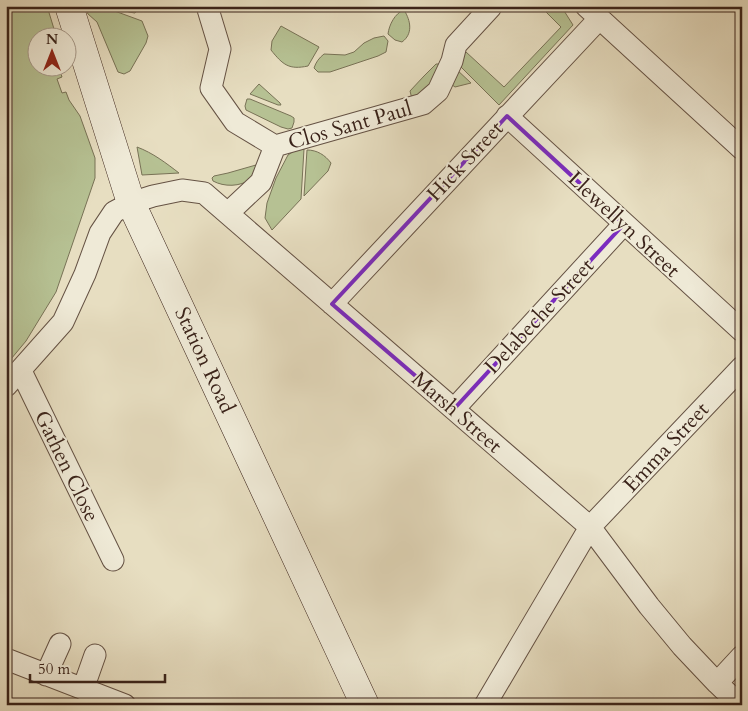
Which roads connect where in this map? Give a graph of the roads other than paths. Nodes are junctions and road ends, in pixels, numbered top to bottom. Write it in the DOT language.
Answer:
graph roads {
  1 [pos="69,6"];
  2 [pos="207,6"];
  3 [pos="491,7"];
  4 [pos="592,12"];
  5 [pos="507,116"];
  6 [pos="274,146"];
  7 [pos="742,149"];
  8 [pos="131,203"];
  9 [pos="228,213"];
  10 [pos="624,224"];
  11 [pos="332,304"];
  12 [pos="742,331"];
  13 [pos="742,367"];
  14 [pos="13,378"];
  15 [pos="454,409"];
  16 [pos="590,528"];
  17 [pos="113,560"];
  18 [pos="60,644"];
  19 [pos="95,655"];
  20 [pos="742,656"];
  21 [pos="6,659"];
  22 [pos="46,675"];
  23 [pos="717,683"];
  24 [pos="83,689"];
  25 [pos="125,705"];
  26 [pos="365,705"];
  27 [pos="484,705"];
  28 [pos="740,705"];
  1 -- 8 [label="main road, Station Road"];
  2 -- 6 [label="street, Clos Sant Paul"];
  3 -- 6 [label="street, Clos Sant Paul"];
  4 -- 5 [label="street, Hick Street"];
  4 -- 7 [label="street"];
  5 -- 10 [label="street, Llewellyn Street"];
  5 -- 11 [label="street, Hick Street"];
  6 -- 9 [label="street, Clos Sant Paul"];
  8 -- 9 [label="street, Marsh Street"];
  8 -- 14 [label="street, Marsh Street"];
  8 -- 26 [label="main road, Station Road"];
  9 -- 11 [label="street, Marsh Street"];
  10 -- 12 [label="street, Llewellyn Street"];
  10 -- 15 [label="street, Delabeche Street"];
  11 -- 15 [label="street, Marsh Street"];
  13 -- 16 [label="street, Emma Street"];
  14 -- 17 [label="street, Gathen Close"];
  15 -- 16 [label="street, Marsh Street"];
  16 -- 23 [label="street, Marsh Street"];
  16 -- 27 [label="street, Emma Street"];
  18 -- 22 [label="street"];
  19 -- 24 [label="street"];
  20 -- 23 [label="street"];
  21 -- 22 [label="street"];
  22 -- 24 [label="street"];
  23 -- 28 [label="street, Marsh Street"];
  24 -- 25 [label="street"];
}
